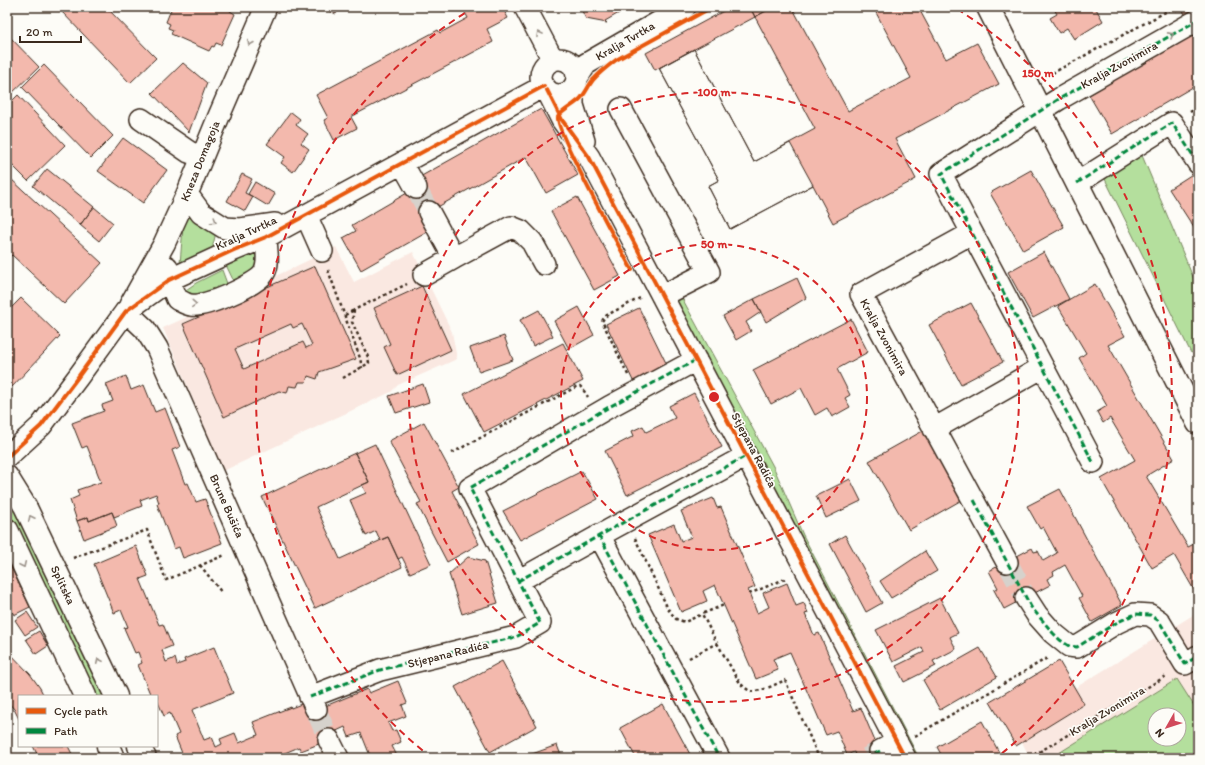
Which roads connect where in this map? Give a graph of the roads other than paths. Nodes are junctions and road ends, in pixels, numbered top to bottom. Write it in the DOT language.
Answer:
graph roads {
  1 [pos="525,7"];
  2 [pos="685,7"];
  3 [pos="988,7"];
  4 [pos="264,8"];
  5 [pos="1198,20"];
  6 [pos="572,71"];
  7 [pos="545,88"];
  8 [pos="525,96"];
  9 [pos="621,109"];
  10 [pos="1040,110"];
  11 [pos="559,114"];
  12 [pos="141,119"];
  13 [pos="202,157"];
  14 [pos="589,157"];
  15 [pos="402,163"];
  16 [pos="1198,163"];
  17 [pos="1077,183"];
  18 [pos="416,188"];
  19 [pos="187,194"];
  20 [pos="429,212"];
  21 [pos="304,216"];
  22 [pos="972,233"];
  23 [pos="266,236"];
  24 [pos="164,244"];
  25 [pos="322,251"];
  26 [pos="454,258"];
  27 [pos="544,264"];
  28 [pos="424,275"];
  29 [pos="169,280"];
  30 [pos="653,296"];
  31 [pos="121,311"];
  32 [pos="696,360"];
  33 [pos="1043,368"];
  34 [pos="1198,423"];
  35 [pos="934,429"];
  36 [pos="746,456"];
  37 [pos="7,457"];
  38 [pos="1092,462"];
  39 [pos="7,477"];
  40 [pos="7,530"];
  41 [pos="599,536"];
  42 [pos="1007,562"];
  43 [pos="518,581"];
  44 [pos="1026,598"];
  45 [pos="1192,660"];
  46 [pos="84,695"];
  47 [pos="116,695"];
  48 [pos="313,703"];
  49 [pos="108,747"];
  50 [pos="140,747"];
  51 [pos="899,747"];
  52 [pos="114,758"];
  53 [pos="145,758"];
  54 [pos="719,758"];
  6 -- 1 [label="street, Stjepana Radića, one-way"];
  2 -- 6 [label="street, Kralja Tvrtka"];
  3 -- 10 [label="main road"];
  4 -- 13 [label="street, Kneza Domagoja, one-way"];
  10 -- 5 [label="street, Kralja Zvonimira, one-way"];
  6 -- 7 [label="street"];
  6 -- 7 [label="street"];
  6 -- 14 [label="street, Stjepana Radića"];
  7 -- 8 [label="street, Kralja Tvrtka"];
  7 -- 11 [label="street, Stjepana Radića"];
  8 -- 11 [label="street"];
  8 -- 15 [label="street, Kralja Tvrtka"];
  9 -- 30 [label="street"];
  10 -- 17 [label="main road"];
  10 -- 22 [label="street, Kralja Zvonimira"];
  11 -- 14 [label="street, Stjepana Radića"];
  12 -- 13 [label="street"];
  13 -- 19 [label="street, Kneza Domagoja"];
  14 -- 30 [label="street, Stjepana Radića"];
  15 -- 18 [label="street"];
  15 -- 21 [label="street, Kralja Tvrtka"];
  16 -- 17 [label="street"];
  17 -- 34 [label="main road"];
  19 -- 21 [label="street, one-way"];
  19 -- 24 [label="street, Kneza Domagoja"];
  20 -- 26 [label="street"];
  21 -- 23 [label="street, Kralja Tvrtka"];
  21 -- 25 [label="street"];
  22 -- 33 [label="street, Kralja Zvonimira"];
  22 -- 35 [label="street, Kralja Zvonimira"];
  23 -- 29 [label="street, Kralja Tvrtka"];
  29 -- 23 [label="street, one-way"];
  24 -- 29 [label="street"];
  24 -- 31 [label="street, Kneza Domagoja"];
  26 -- 27 [label="street"];
  26 -- 28 [label="street"];
  29 -- 31 [label="street, Kralja Tvrtka"];
  30 -- 32 [label="street, Stjepana Radića"];
  31 -- 37 [label="street, Kralja Tvrtka"];
  31 -- 48 [label="street, Brune Bušića"];
  32 -- 36 [label="street, Stjepana Radića"];
  32 -- 43 [label="street, Stjepana Radića"];
  33 -- 35 [label="street"];
  33 -- 38 [label="street, Kralja Zvonimira"];
  35 -- 42 [label="street, Kralja Zvonimira"];
  36 -- 41 [label="street, Stjepana Radića"];
  36 -- 51 [label="street, Stjepana Radića"];
  47 -- 39 [label="main road, Splitska, one-way"];
  40 -- 46 [label="main road, one-way"];
  41 -- 43 [label="street, Stjepana Radića"];
  41 -- 54 [label="street"];
  43 -- 48 [label="street, Stjepana Radića"];
  44 -- 45 [label="street"];
  49 -- 52 [label="main road"];
  50 -- 53 [label="main road"];
}
